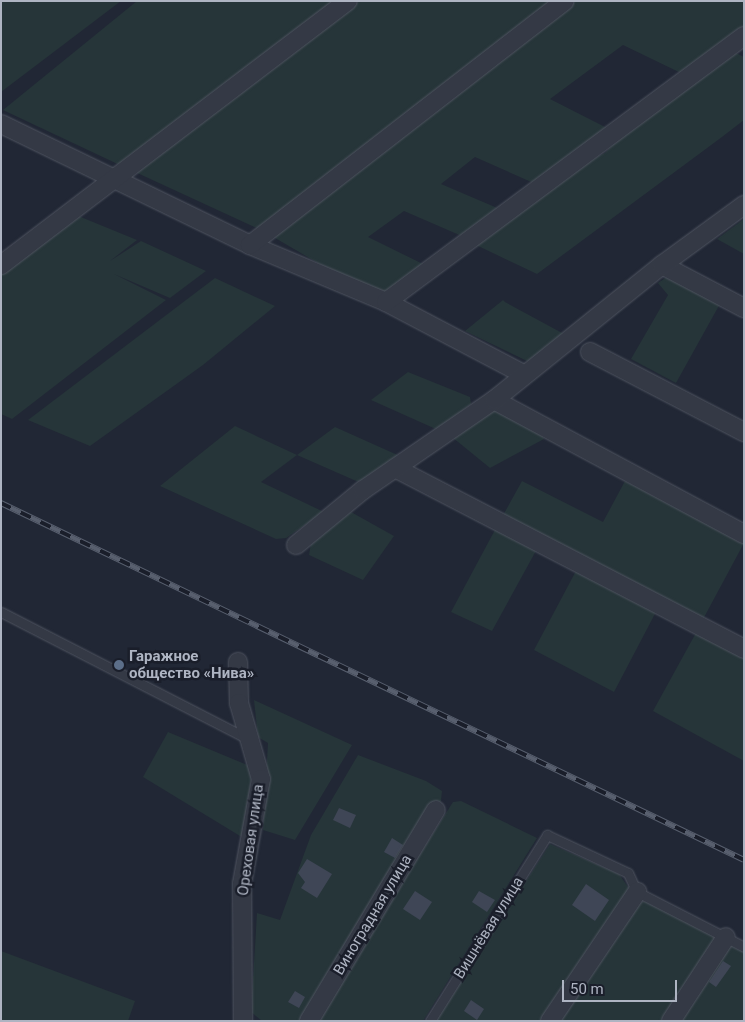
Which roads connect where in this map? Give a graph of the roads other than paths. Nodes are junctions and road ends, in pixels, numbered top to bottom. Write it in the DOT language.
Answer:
graph roads {
  1 [pos="348,1"];
  2 [pos="564,1"];
  3 [pos="744,36"];
  4 [pos="1,124"];
  5 [pos="113,181"];
  6 [pos="744,205"];
  7 [pos="250,245"];
  8 [pos="662,264"];
  9 [pos="1,265"];
  10 [pos="386,302"];
  11 [pos="744,308"];
  12 [pos="590,352"];
  13 [pos="523,374"];
  14 [pos="494,400"];
  15 [pos="744,432"];
  16 [pos="395,468"];
  17 [pos="744,534"];
  18 [pos="296,544"];
  19 [pos="1,612"];
  20 [pos="744,649"];
  21 [pos="238,662"];
  22 [pos="252,741"];
  23 [pos="436,810"];
  24 [pos="636,892"];
  25 [pos="726,937"];
  26 [pos="744,947"];
  27 [pos="243,1021"];
  28 [pos="309,1021"];
  29 [pos="430,1021"];
  30 [pos="550,1021"];
  31 [pos="670,1021"];
  1 -- 5 [label="street"];
  2 -- 7 [label="street"];
  3 -- 10 [label="street"];
  4 -- 5 [label="street"];
  5 -- 7 [label="street"];
  5 -- 9 [label="street"];
  6 -- 8 [label="street"];
  7 -- 10 [label="street"];
  8 -- 11 [label="street"];
  8 -- 13 [label="street"];
  10 -- 13 [label="street"];
  12 -- 15 [label="street"];
  13 -- 14 [label="street"];
  14 -- 16 [label="street"];
  14 -- 17 [label="street"];
  16 -- 18 [label="street"];
  16 -- 20 [label="street"];
  19 -- 22 [label="lane"];
  21 -- 22 [label="street, Ореховая улица"];
  22 -- 27 [label="street, Ореховая улица"];
  23 -- 28 [label="street, Виноградная улица"];
  24 -- 25 [label="lane"];
  24 -- 29 [label="lane, Вишнёвая улица"];
  24 -- 30 [label="street"];
  25 -- 26 [label="lane"];
  25 -- 31 [label="street"];
}
